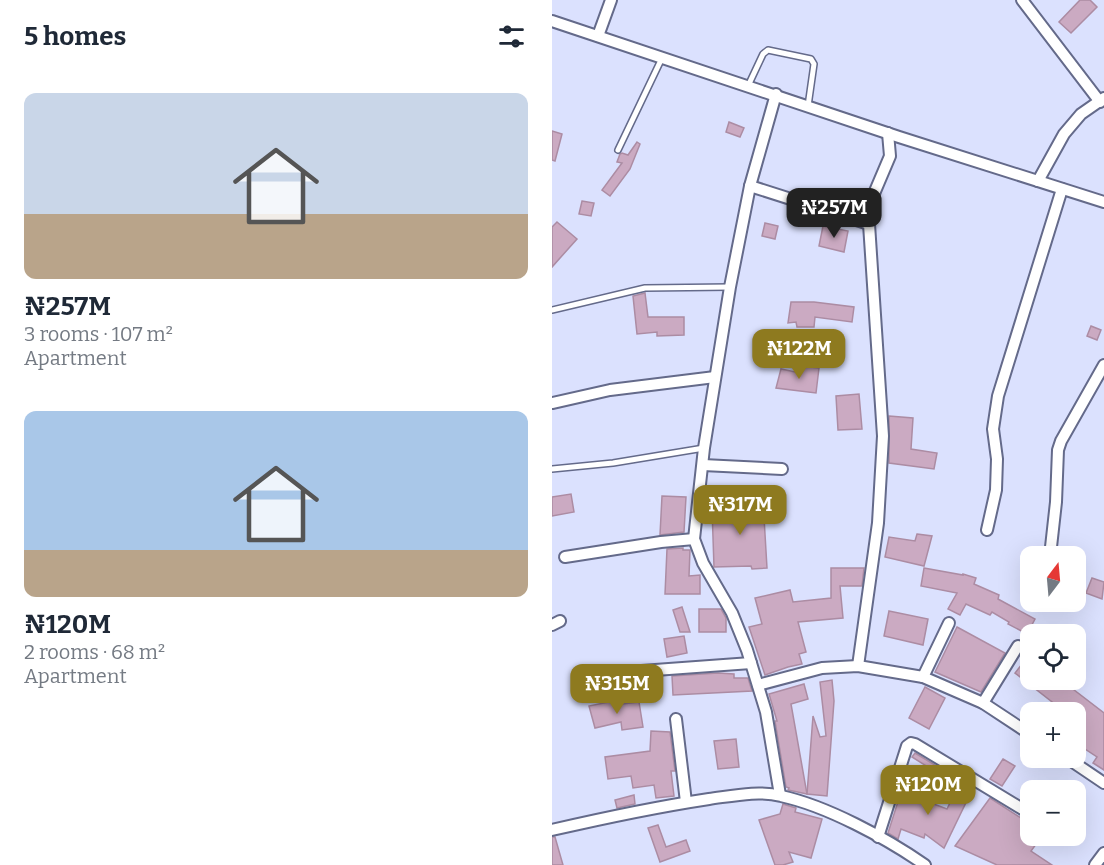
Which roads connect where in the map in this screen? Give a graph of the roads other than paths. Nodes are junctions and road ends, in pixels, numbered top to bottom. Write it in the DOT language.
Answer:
graph roads {
  1 [pos="611,0"];
  2 [pos="1022,0"];
  3 [pos="552,21"];
  4 [pos="598,36"];
  5 [pos="662,58"];
  6 [pos="748,86"];
  7 [pos="776,94"];
  8 [pos="1102,100"];
  9 [pos="808,106"];
  10 [pos="888,133"];
  11 [pos="618,150"];
  12 [pos="1038,181"];
  13 [pos="750,186"];
  14 [pos="1062,189"];
  15 [pos="1104,202"];
  16 [pos="869,224"];
  17 [pos="730,287"];
  18 [pos="552,310"];
  19 [pos="1104,365"];
  20 [pos="715,377"];
  21 [pos="553,403"];
  22 [pos="704,448"];
  23 [pos="703,465"];
  24 [pos="552,469"];
  25 [pos="782,469"];
  26 [pos="987,530"];
  27 [pos="694,539"];
  28 [pos="1051,546"];
  29 [pos="564,557"];
  30 [pos="949,623"];
  31 [pos="1018,646"];
  32 [pos="751,663"];
  33 [pos="858,666"];
  34 [pos="614,674"];
  35 [pos="923,677"];
  36 [pos="758,685"];
  37 [pos="983,703"];
  38 [pos="676,720"];
  39 [pos="1020,727"];
  40 [pos="1082,768"];
  41 [pos="1104,783"];
  42 [pos="780,795"];
  43 [pos="686,802"];
  44 [pos="1020,808"];
  45 [pos="552,830"];
  46 [pos="878,837"];
  47 [pos="1104,853"];
  48 [pos="913,857"];
  49 [pos="904,865"];
  50 [pos="925,865"];
  51 [pos="1095,865"];
  1 -- 4 [label="street"];
  2 -- 8 [label="street"];
  3 -- 4 [label="street"];
  4 -- 5 [label="street"];
  5 -- 6 [label="street"];
  5 -- 11 [label="lane"];
  6 -- 7 [label="street"];
  6 -- 9 [label="lane"];
  7 -- 9 [label="street"];
  7 -- 13 [label="street"];
  8 -- 12 [label="street"];
  9 -- 10 [label="street"];
  10 -- 12 [label="street"];
  10 -- 16 [label="street"];
  12 -- 14 [label="street"];
  13 -- 16 [label="street"];
  13 -- 17 [label="street"];
  14 -- 15 [label="street"];
  14 -- 26 [label="street"];
  16 -- 33 [label="street"];
  17 -- 18 [label="lane"];
  17 -- 20 [label="street"];
  19 -- 28 [label="street"];
  20 -- 21 [label="street"];
  20 -- 22 [label="street"];
  22 -- 23 [label="street"];
  22 -- 24 [label="lane"];
  23 -- 25 [label="street"];
  23 -- 27 [label="street"];
  27 -- 29 [label="street"];
  27 -- 32 [label="street"];
  30 -- 35 [label="street"];
  31 -- 37 [label="street"];
  32 -- 34 [label="street"];
  32 -- 36 [label="street"];
  33 -- 35 [label="street"];
  33 -- 36 [label="street"];
  35 -- 37 [label="street"];
  36 -- 42 [label="street"];
  37 -- 39 [label="street"];
  38 -- 43 [label="street"];
  40 -- 41 [label="street"];
  42 -- 43 [label="street"];
  42 -- 46 [label="street"];
  43 -- 45 [label="street"];
  44 -- 46 [label="street"];
  46 -- 48 [label="street"];
  47 -- 51 [label="street"];
  48 -- 49 [label="street"];
  48 -- 50 [label="street"];
}
